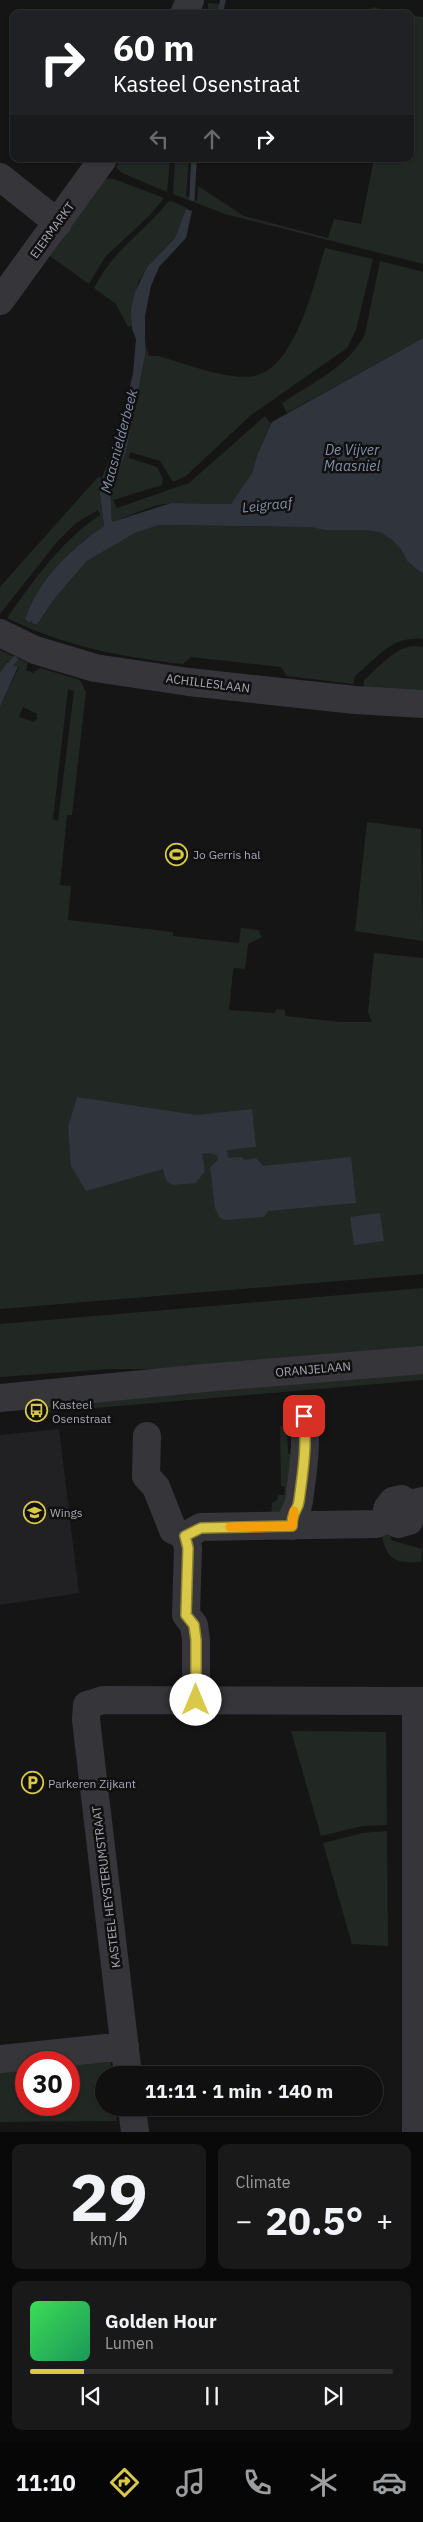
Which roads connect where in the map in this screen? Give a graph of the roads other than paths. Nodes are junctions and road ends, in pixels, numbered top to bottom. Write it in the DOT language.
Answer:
graph roads {
  1 [pos="101,162"];
  2 [pos="0,177"];
  3 [pos="58,222"];
  4 [pos="0,301"];
  5 [pos="0,633"];
  6 [pos="423,704"];
  7 [pos="423,1360"];
  8 [pos="204,1378"];
  9 [pos="0,1383"];
  10 [pos="0,1398"];
  11 [pos="304,1416"];
  12 [pos="147,1436"];
  13 [pos="407,1508"];
  14 [pos="292,1526"];
  15 [pos="185,1536"];
  16 [pos="196,1700"];
  17 [pos="420,1701"];
  18 [pos="125,2046"];
  19 [pos="0,2059"];
  20 [pos="127,2066"];
  21 [pos="133,2116"];
  22 [pos="135,2132"];
  23 [pos="416,2132"];
  1 -- 3 [label="street, EIERMARKT"];
  2 -- 3 [label="street"];
  3 -- 4 [label="street, EIERMARKT"];
  5 -- 6 [label="street, ACHILLESLAAN"];
  7 -- 8 [label="street, ORANJELAAN"];
  8 -- 9 [label="street, ORANJELAAN"];
  8 -- 10 [label="street, ORANJELAAN"];
  11 -- 14 [label="street"];
  12 -- 15 [label="street"];
  13 -- 14 [label="street"];
  14 -- 15 [label="street"];
  15 -- 16 [label="street"];
  16 -- 17 [label="street, KASTEEL HEYSTERUMSTRAAT"];
  16 -- 18 [label="street, KASTEEL HEYSTERUMSTRAAT"];
  17 -- 23 [label="street"];
  18 -- 19 [label="street"];
  18 -- 20 [label="street, KASTEEL HEYSTERUMSTRAAT"];
  21 -- 22 [label="street"];
}
